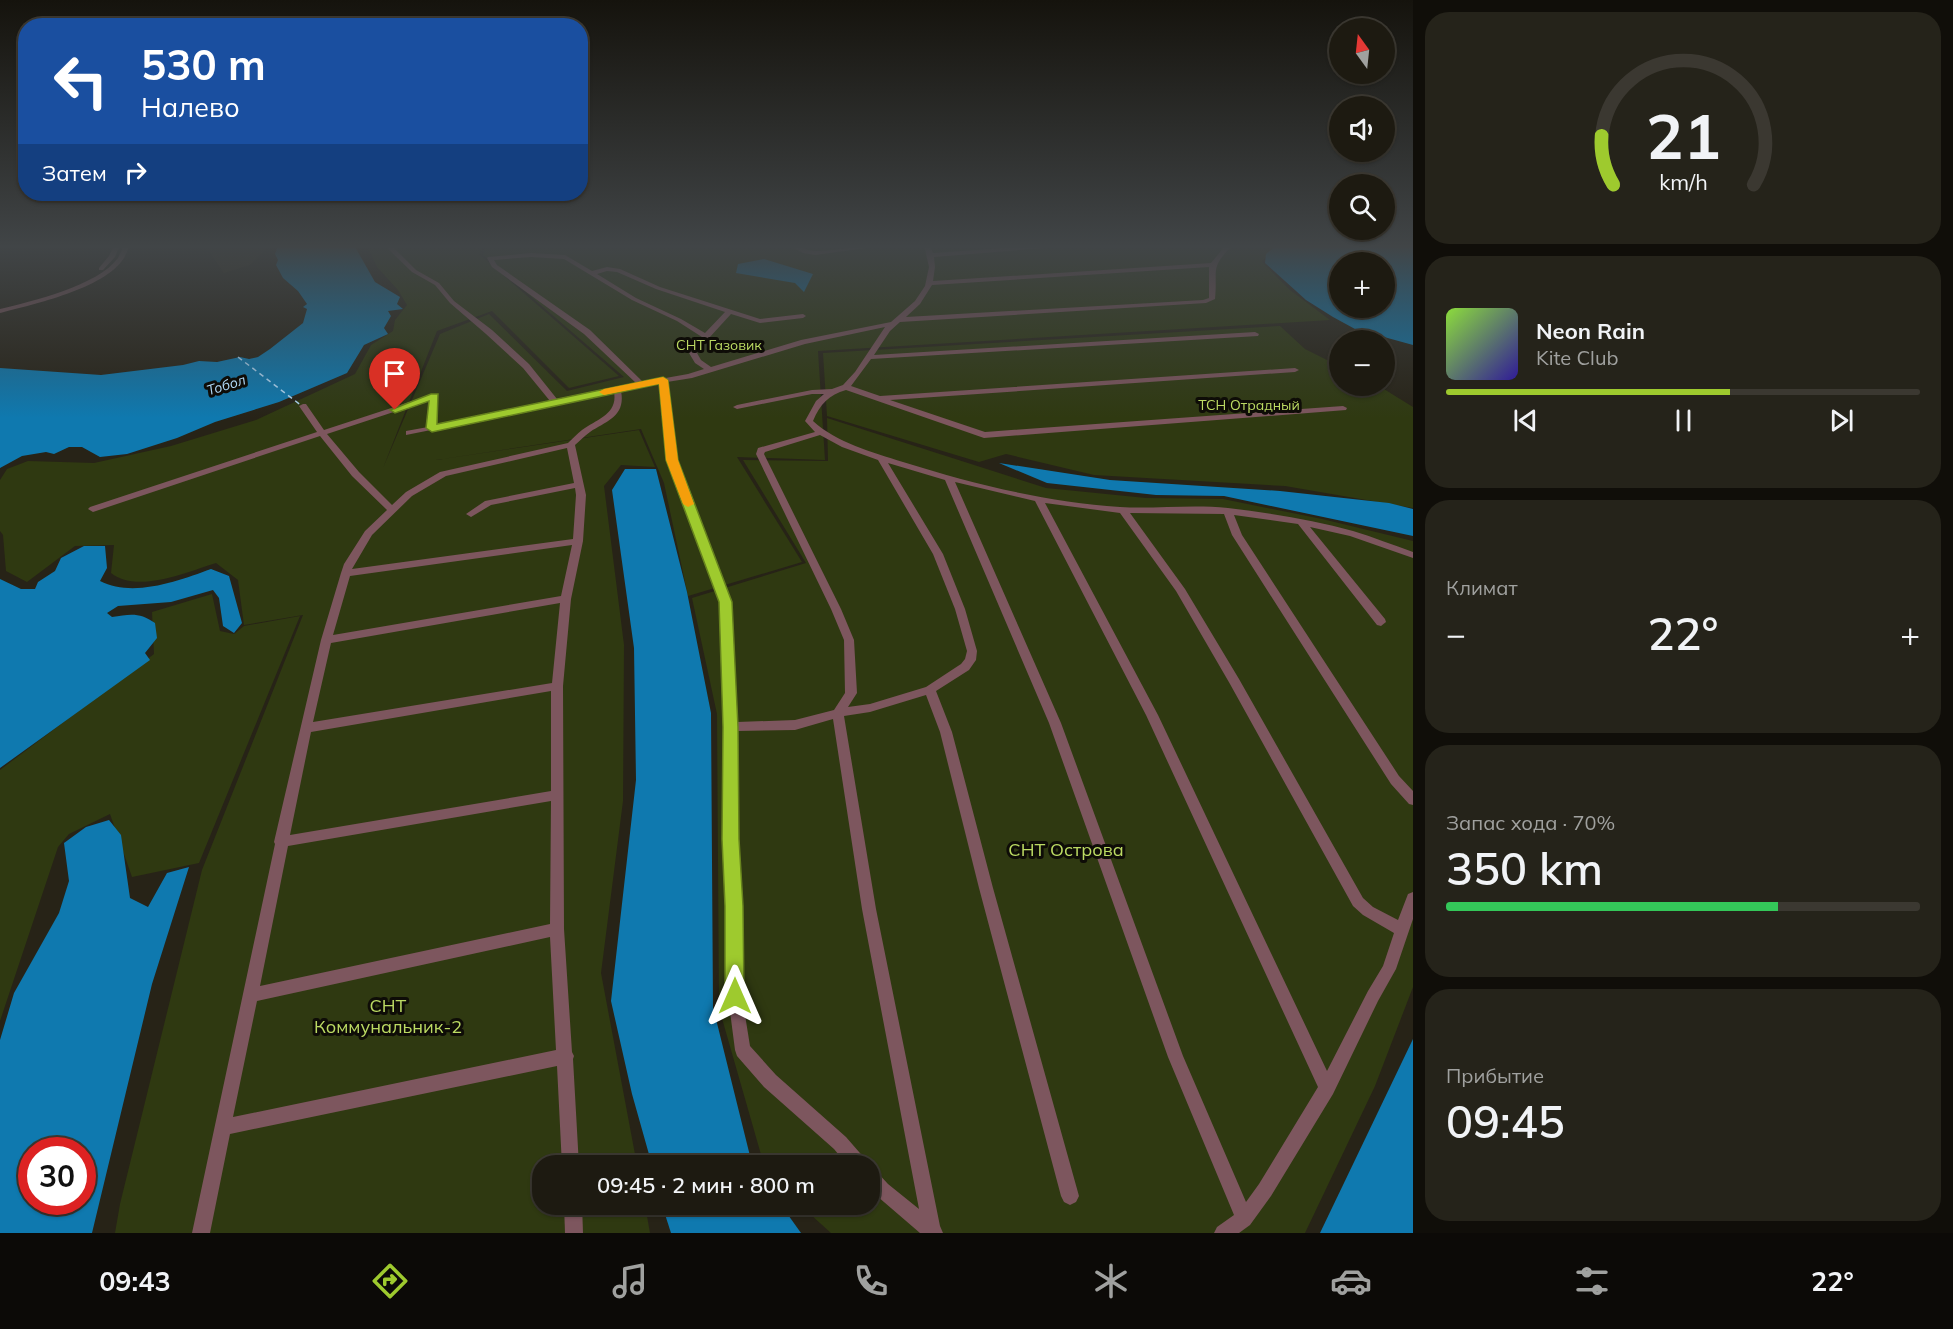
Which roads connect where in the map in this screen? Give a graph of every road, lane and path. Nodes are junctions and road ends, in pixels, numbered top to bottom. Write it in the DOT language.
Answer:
graph roads {
  1 [pos="21,303"];
  2 [pos="30,303"];
  3 [pos="453,303"];
  4 [pos="545,303"];
  5 [pos="642,303"];
  6 [pos="704,303"];
  7 [pos="915,303"];
  8 [pos="1196,303"];
  9 [pos="3,309"];
  10 [pos="730,311"];
  11 [pos="803,316"];
  12 [pos="895,322"];
  13 [pos="1255,334"];
  14 [pos="706,336"];
  15 [pos="870,357"];
  16 [pos="710,370"];
  17 [pos="1295,370"];
  18 [pos="663,380"];
  19 [pos="641,384"];
  20 [pos="846,387"];
  21 [pos="617,389"];
  22 [pos="830,391"];
  23 [pos="875,398"];
  24 [pos="556,403"];
  25 [pos="303,406"];
  26 [pos="737,407"];
  27 [pos="1343,408"];
  28 [pos="432,428"];
  29 [pos="321,433"];
  30 [pos="409,433"];
  31 [pos="819,433"];
  32 [pos="571,445"];
  33 [pos="881,458"];
  34 [pos="949,479"];
  35 [pos="579,485"];
  36 [pos="1040,500"];
  37 [pos="93,509"];
  38 [pos="392,510"];
  39 [pos="1123,510"];
  40 [pos="1228,511"];
  41 [pos="471,514"];
  42 [pos="1300,522"];
  43 [pos="578,541"];
  44 [pos="1413,555"];
  45 [pos="346,573"];
  46 [pos="566,599"];
  47 [pos="1381,622"];
  48 [pos="326,640"];
  49 [pos="557,686"];
  50 [pos="930,690"];
  51 [pos="838,713"];
  52 [pos="731,727"];
  53 [pos="307,728"];
  54 [pos="557,795"];
  55 [pos="1413,800"];
  56 [pos="281,842"];
  57 [pos="1413,898"];
  58 [pos="557,929"];
  59 [pos="1401,929"];
  60 [pos="250,995"];
  61 [pos="566,1056"];
  62 [pos="1327,1088"];
  63 [pos="223,1127"];
  64 [pos="570,1155"];
  65 [pos="850,1155"];
  66 [pos="880,1188"];
  67 [pos="1070,1196"];
  68 [pos="573,1215"];
  69 [pos="1244,1220"];
  70 [pos="201,1233"];
  71 [pos="574,1233"];
  72 [pos="933,1233"];
  73 [pos="1223,1233"];
  1 -- 9 [label="street"];
  2 -- 9 [label="street"];
  3 -- 24 [label="street"];
  4 -- 19 [label="street"];
  5 -- 14 [label="street"];
  6 -- 10 [label="street"];
  7 -- 12 [label="street"];
  8 -- 12 [label="street"];
  10 -- 11 [label="street"];
  10 -- 14 [label="street"];
  12 -- 15 [label="street"];
  12 -- 16 [label="street"];
  13 -- 15 [label="street"];
  14 -- 16 [label="street"];
  15 -- 20 [label="street"];
  16 -- 18 [label="street"];
  17 -- 23 [label="street"];
  18 -- 19 [label="street"];
  18 -- 52 [label="street"];
  19 -- 21 [label="street"];
  20 -- 22 [label="street"];
  20 -- 23 [label="street"];
  21 -- 24 [label="street"];
  21 -- 32 [label="street"];
  22 -- 26 [label="street"];
  22 -- 31 [label="street"];
  23 -- 27 [label="street"];
  24 -- 28 [label="street"];
  25 -- 29 [label="street"];
  28 -- 29 [label="street"];
  28 -- 30 [label="street"];
  29 -- 37 [label="street"];
  29 -- 38 [label="street"];
  31 -- 33 [label="street"];
  31 -- 51 [label="street"];
  32 -- 35 [label="street"];
  32 -- 38 [label="street"];
  33 -- 34 [label="street"];
  33 -- 50 [label="street"];
  34 -- 36 [label="street"];
  34 -- 69 [label="street"];
  35 -- 41 [label="street"];
  35 -- 43 [label="street"];
  36 -- 39 [label="street"];
  36 -- 62 [label="street"];
  38 -- 45 [label="street"];
  39 -- 40 [label="street"];
  39 -- 59 [label="street"];
  40 -- 42 [label="street"];
  40 -- 55 [label="street"];
  42 -- 44 [label="street"];
  42 -- 47 [label="street"];
  43 -- 45 [label="street"];
  43 -- 46 [label="street"];
  45 -- 48 [label="street"];
  46 -- 48 [label="street"];
  46 -- 49 [label="street"];
  48 -- 53 [label="street"];
  49 -- 53 [label="street"];
  49 -- 54 [label="street"];
  50 -- 51 [label="street"];
  50 -- 67 [label="street"];
  51 -- 52 [label="street"];
  51 -- 72 [label="street"];
  52 -- 65 [label="street"];
  53 -- 56 [label="street"];
  54 -- 56 [label="street"];
  54 -- 58 [label="street"];
  56 -- 60 [label="street"];
  57 -- 59 [label="street"];
  58 -- 60 [label="street"];
  58 -- 61 [label="street"];
  59 -- 62 [label="street"];
  60 -- 63 [label="street"];
  61 -- 63 [label="street"];
  61 -- 64 [label="street"];
  62 -- 69 [label="street"];
  63 -- 70 [label="street"];
  66 -- 72 [label="street"];
  68 -- 71 [label="street"];
  69 -- 73 [label="street"];
}
